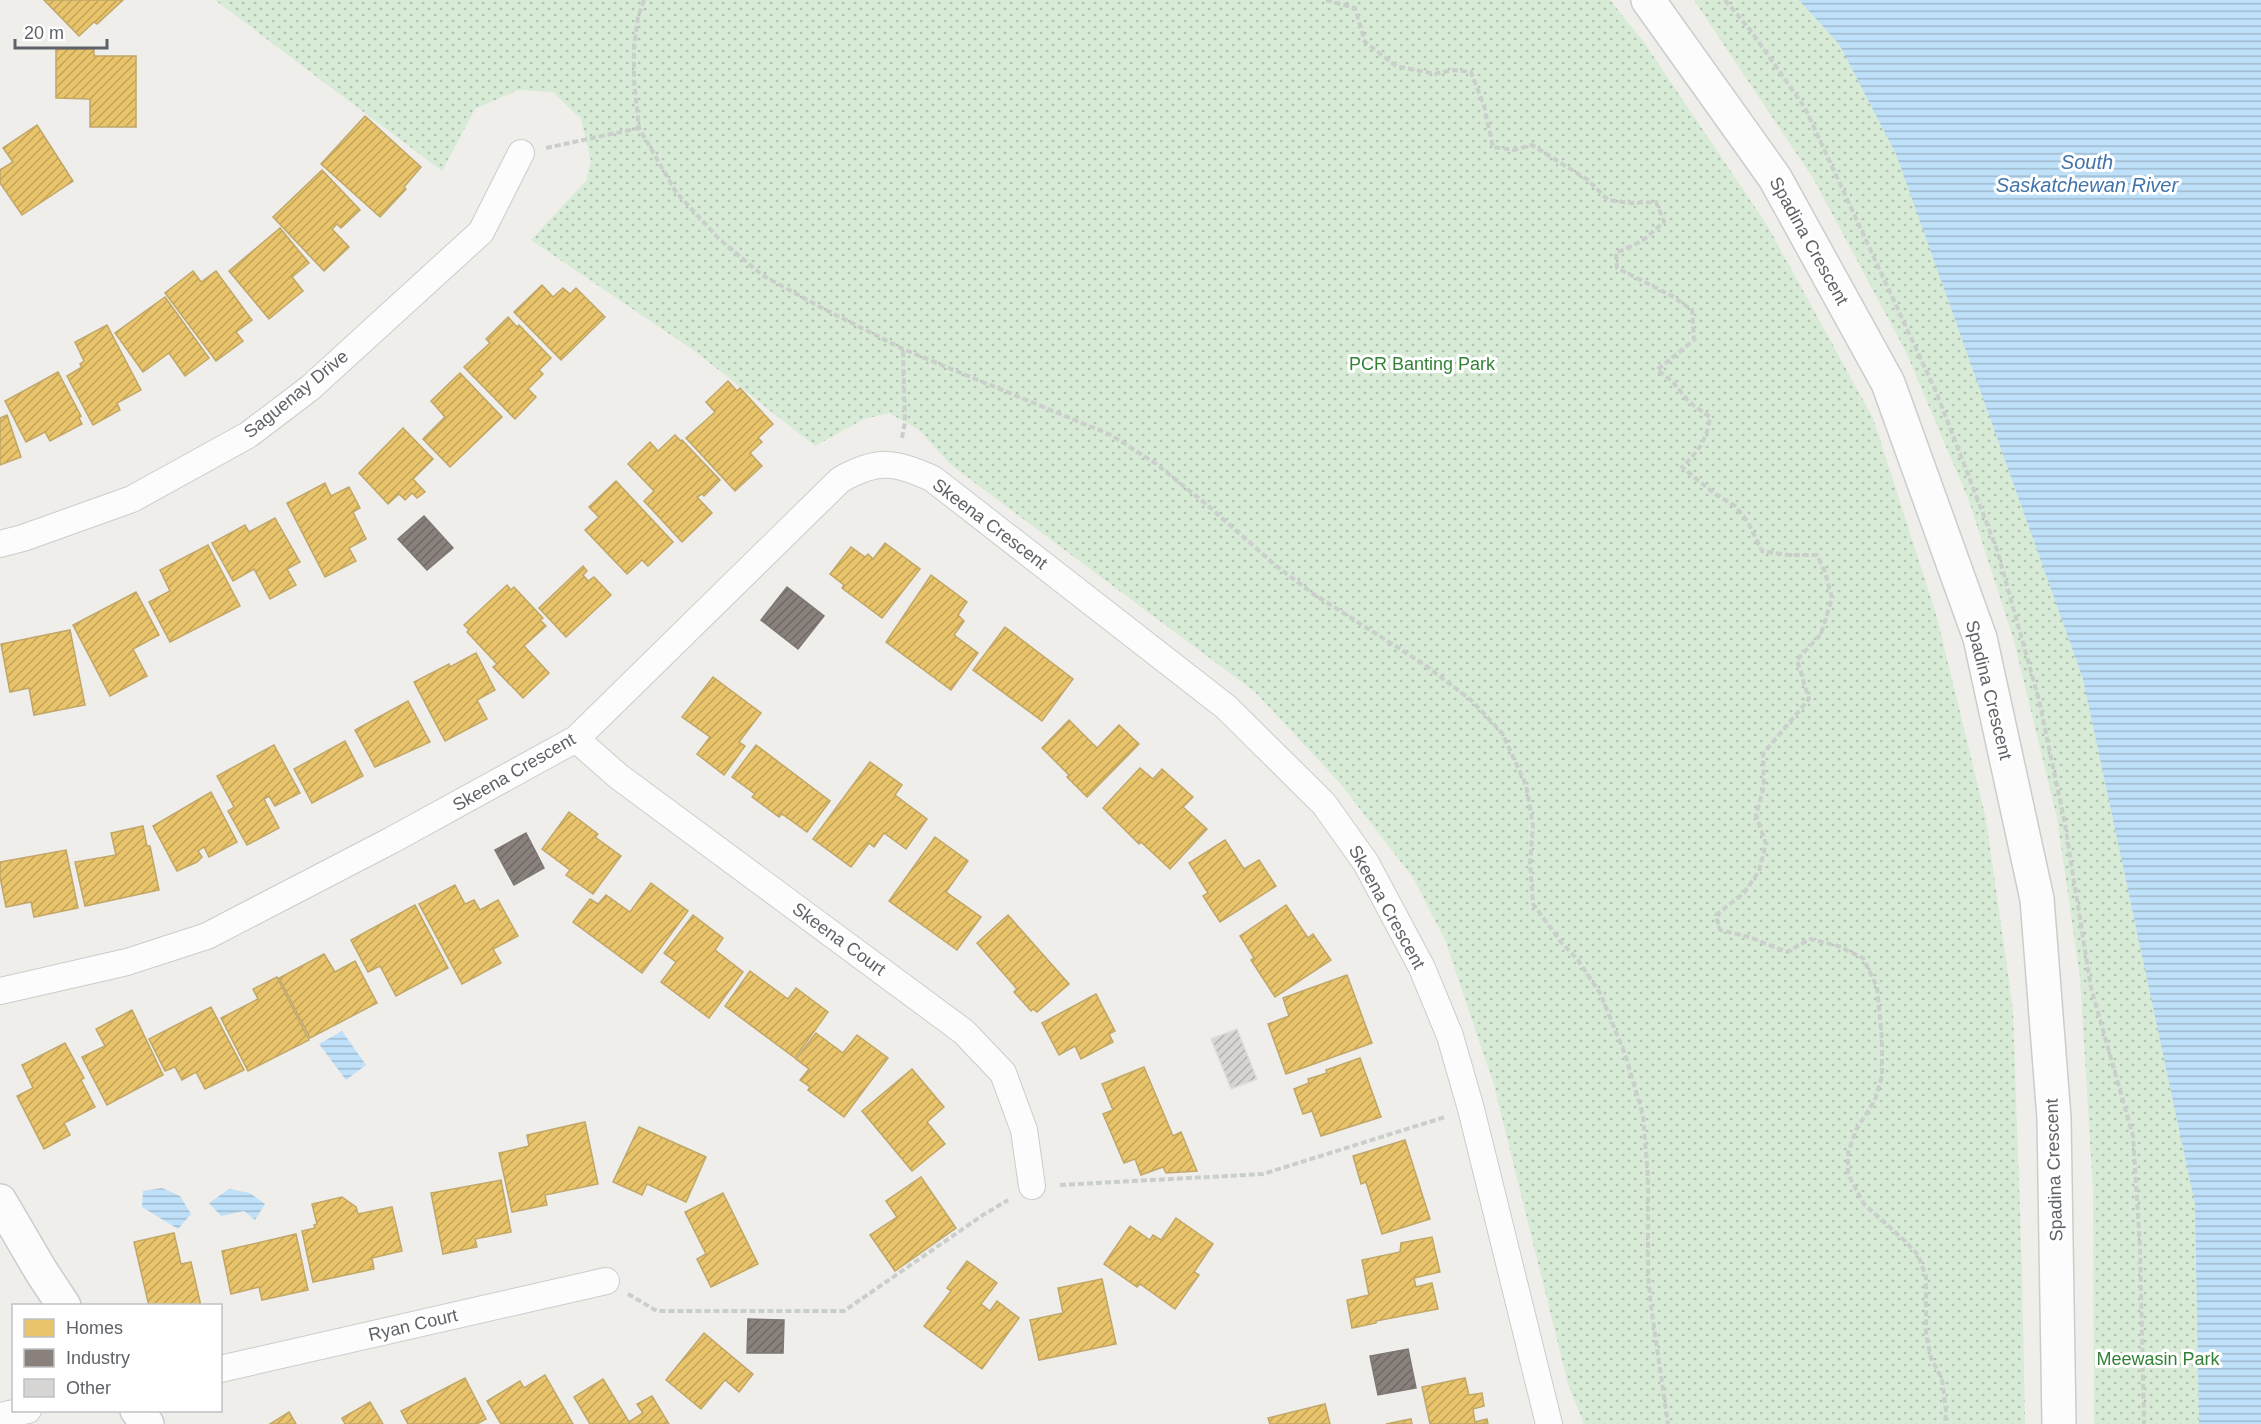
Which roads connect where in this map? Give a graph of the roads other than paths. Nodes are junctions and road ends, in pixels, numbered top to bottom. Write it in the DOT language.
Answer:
graph roads {
  1 [pos="1648,0"];
  2 [pos="521,153"];
  3 [pos="0,544"];
  4 [pos="576,739"];
  5 [pos="0,991"];
  6 [pos="1032,1186"];
  7 [pos="0,1201"];
  8 [pos="606,1281"];
  9 [pos="63,1304"];
  10 [pos="222,1369"];
  11 [pos="19,1412"];
  12 [pos="0,1416"];
  13 [pos="1549,1424"];
  14 [pos="2059,1424"];
  1 -- 14 [label="street, Spadina Crescent"];
  2 -- 3 [label="street, Saguenay Drive"];
  4 -- 5 [label="street, Skeena Crescent"];
  4 -- 6 [label="street, Skeena Court"];
  4 -- 13 [label="street, Skeena Crescent"];
  7 -- 9 [label="street"];
  8 -- 10 [label="street, Ryan Court"];
  11 -- 12 [label="street"];
}
